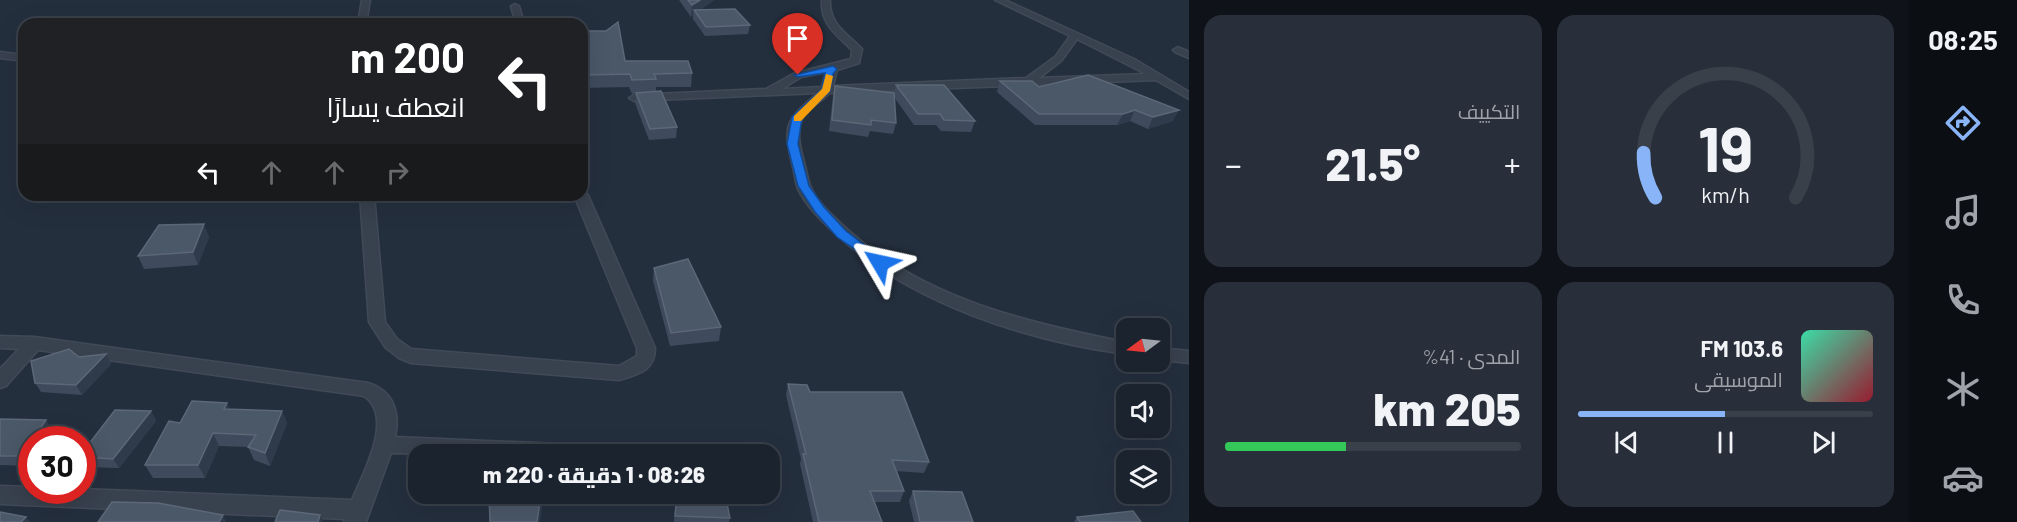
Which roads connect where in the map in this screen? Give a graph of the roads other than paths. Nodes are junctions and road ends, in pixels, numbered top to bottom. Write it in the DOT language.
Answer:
graph roads {
  1 [pos="366,0"];
  2 [pos="826,0"];
  3 [pos="999,0"];
  4 [pos="515,6"];
  5 [pos="363,18"];
  6 [pos="518,18"];
  7 [pos="1076,35"];
  8 [pos="1178,50"];
  9 [pos="0,55"];
  10 [pos="1189,55"];
  11 [pos="18,57"];
  12 [pos="833,69"];
  13 [pos="1158,77"];
  14 [pos="1028,81"];
  15 [pos="826,89"];
  16 [pos="770,92"];
  17 [pos="1189,96"];
  18 [pos="634,98"];
  19 [pos="367,201"];
  20 [pos="584,201"];
  21 [pos="0,342"];
  22 [pos="34,343"];
  23 [pos="1116,346"];
  24 [pos="1170,355"];
  25 [pos="1189,357"];
  26 [pos="0,381"];
  27 [pos="382,445"];
  28 [pos="408,446"];
  29 [pos="0,495"];
  30 [pos="357,516"];
  1 -- 5 [label="street"];
  2 -- 12 [label="street"];
  3 -- 7 [label="street"];
  4 -- 6 [label="street"];
  7 -- 13 [label="street"];
  7 -- 14 [label="street"];
  8 -- 10 [label="street"];
  9 -- 11 [label="street"];
  12 -- 15 [label="street"];
  12 -- 16 [label="street"];
  13 -- 14 [label="street"];
  13 -- 17 [label="street"];
  14 -- 15 [label="street"];
  15 -- 16 [label="street"];
  15 -- 23 [label="street"];
  16 -- 18 [label="street"];
  19 -- 20 [label="street"];
  21 -- 22 [label="street"];
  22 -- 26 [label="street"];
  22 -- 27 [label="street"];
  24 -- 25 [label="street"];
  27 -- 28 [label="street"];
  27 -- 30 [label="street"];
  29 -- 30 [label="street"];
}
